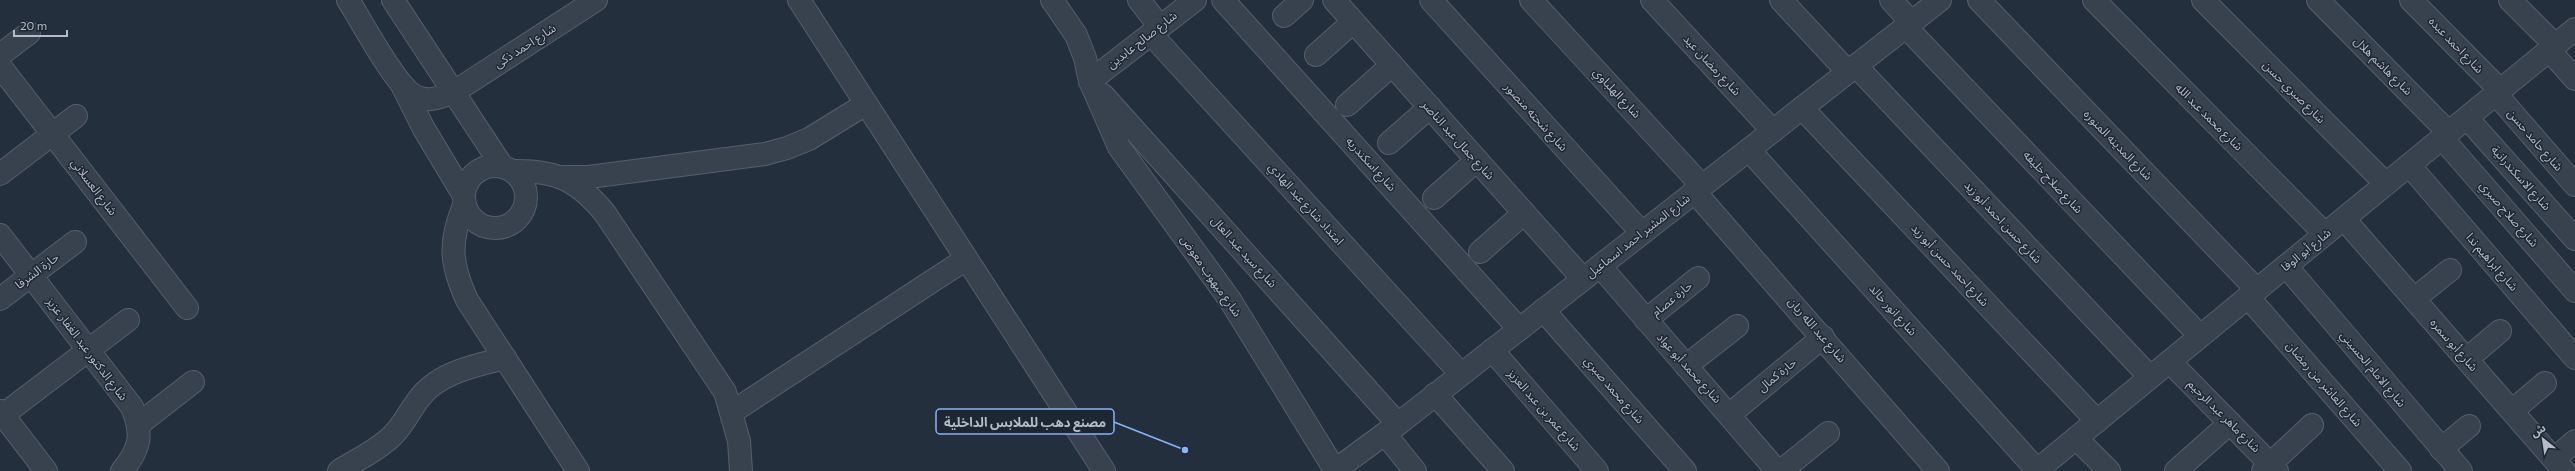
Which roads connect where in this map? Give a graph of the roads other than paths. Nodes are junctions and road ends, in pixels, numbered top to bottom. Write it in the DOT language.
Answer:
graph roads {
  1 [pos="348,0"];
  2 [pos="393,0"];
  3 [pos="596,0"];
  4 [pos="800,0"];
  5 [pos="1052,0"];
  6 [pos="1139,0"];
  7 [pos="1194,0"];
  8 [pos="1223,0"];
  9 [pos="1302,0"];
  10 [pos="1334,0"];
  11 [pos="1431,0"];
  12 [pos="1531,0"];
  13 [pos="1652,0"];
  14 [pos="1781,0"];
  15 [pos="1891,0"];
  16 [pos="1940,0"];
  17 [pos="1979,0"];
  18 [pos="2094,0"];
  19 [pos="2203,0"];
  20 [pos="2318,0"];
  21 [pos="2412,0"];
  22 [pos="2510,0"];
  23 [pos="1284,16"];
  24 [pos="1353,22"];
  25 [pos="1909,25"];
  26 [pos="2575,29"];
  27 [pos="1156,30"];
  28 [pos="29,33"];
  29 [pos="2552,48"];
  30 [pos="0,55"];
  31 [pos="1316,55"];
  32 [pos="1392,65"];
  33 [pos="0,66"];
  34 [pos="1852,69"];
  35 [pos="2575,79"];
  36 [pos="1090,81"];
  37 [pos="401,84"];
  38 [pos="454,92"];
  39 [pos="2498,92"];
  40 [pos="866,104"];
  41 [pos="1346,106"];
  42 [pos="1430,107"];
  43 [pos="1802,108"];
  44 [pos="76,116"];
  45 [pos="2467,118"];
  46 [pos="1773,131"];
  47 [pos="54,133"];
  48 [pos="2446,135"];
  49 [pos="1389,143"];
  50 [pos="1749,150"];
  51 [pos="1476,160"];
  52 [pos="2409,166"];
  53 [pos="507,168"];
  54 [pos="0,174"];
  55 [pos="564,178"];
  56 [pos="2386,184"];
  57 [pos="2575,185"];
  58 [pos="1698,189"];
  59 [pos="1434,198"];
  60 [pos="464,199"];
  61 [pos="1524,213"];
  62 [pos="2344,218"];
  63 [pos="1642,233"];
  64 [pos="2325,234"];
  65 [pos="0,235"];
  66 [pos="2575,239"];
  67 [pos="75,242"];
  68 [pos="1480,252"];
  69 [pos="966,259"];
  70 [pos="1600,266"];
  71 [pos="2286,266"];
  72 [pos="2450,270"];
  73 [pos="31,276"];
  74 [pos="1698,278"];
  75 [pos="1583,279"];
  76 [pos="2575,291"];
  77 [pos="2252,294"];
  78 [pos="2414,299"];
  79 [pos="0,300"];
  80 [pos="187,308"];
  81 [pos="1543,310"];
  82 [pos="128,320"];
  83 [pos="1646,320"];
  84 [pos="1737,326"];
  85 [pos="1519,329"];
  86 [pos="2500,331"];
  87 [pos="2200,336"];
  88 [pos="1823,337"];
  89 [pos="88,350"];
  90 [pos="1492,350"];
  91 [pos="505,358"];
  92 [pos="2575,358"];
  93 [pos="2467,360"];
  94 [pos="2170,362"];
  95 [pos="1686,366"];
  96 [pos="1461,374"];
  97 [pos="2150,377"];
  98 [pos="193,382"];
  99 [pos="2545,383"];
  100 [pos="1435,394"];
  101 [pos="2512,411"];
  102 [pos="732,412"];
  103 [pos="2,413"];
  104 [pos="1730,414"];
  105 [pos="2097,421"];
  106 [pos="2230,423"];
  107 [pos="139,424"];
  108 [pos="2312,425"];
  109 [pos="2469,426"];
  110 [pos="1391,429"];
  111 [pos="1828,433"];
  112 [pos="2076,438"];
  113 [pos="2575,441"];
  114 [pos="2441,449"];
  115 [pos="2559,465"];
  116 [pos="1926,467"];
  117 [pos="2270,469"];
  118 [pos="1682,470"];
  119 [pos="2037,470"];
  120 [pos="46,471"];
  121 [pos="122,471"];
  122 [pos="339,471"];
  123 [pos="578,471"];
  124 [pos="741,471"];
  125 [pos="1104,471"];
  126 [pos="1335,471"];
  127 [pos="1416,471"];
  128 [pos="1503,471"];
  129 [pos="1597,471"];
  130 [pos="1777,471"];
  131 [pos="1781,471"];
  132 [pos="2108,471"];
  133 [pos="2176,471"];
  134 [pos="2400,471"];
  135 [pos="2460,471"];
  1 -- 37 [label="street, شارع احمد ذكى"];
  2 -- 38 [label="street"];
  3 -- 38 [label="street, شارع احمد ذكى"];
  4 -- 40 [label="street"];
  5 -- 36 [label="street, شارع ميهوب معوض"];
  6 -- 27 [label="street, امتداد شارع عبد الهادي"];
  7 -- 27 [label="street, شارع صالح عابدين"];
  8 -- 85 [label="street, شارع اسكندريه"];
  9 -- 23 [label="street"];
  10 -- 24 [label="street, شارع جمال عبد الناصر"];
  11 -- 63 [label="street, شارع شحته منصور"];
  12 -- 58 [label="street, شارع الهلباوي"];
  13 -- 46 [label="street, شارع رمضان عيد"];
  14 -- 34 [label="street, شارع حسن احمد أبو زيد"];
  15 -- 25 [label="street, شارع صلاح خليفه"];
  16 -- 25 [label="street, شارع المشير احمد اسماعيل"];
  17 -- 77 [label="street, شارع المدينه المنوره"];
  18 -- 64 [label="street, شارع محمد عبد الله"];
  19 -- 56 [label="street, شارع صبري حسن"];
  20 -- 48 [label="street, شارع هاشم هلال"];
  21 -- 39 [label="street, شارع احمد عبده"];
  22 -- 29 [label="street"];
  24 -- 31 [label="street"];
  24 -- 32 [label="street, شارع جمال عبد الناصر"];
  25 -- 34 [label="street, شارع المشير احمد اسماعيل"];
  25 -- 87 [label="street, شارع صلاح خليفه"];
  26 -- 29 [label="street, شارع أبو الوفا"];
  27 -- 36 [label="street, شارع صالح عابدين"];
  27 -- 96 [label="street, امتداد شارع عبد الهادي"];
  28 -- 30 [label="street"];
  29 -- 35 [label="street"];
  29 -- 39 [label="street, شارع أبو الوفا"];
  32 -- 41 [label="street"];
  32 -- 42 [label="street, شارع جمال عبد الناصر"];
  33 -- 47 [label="street, شارع العسلاني"];
  34 -- 43 [label="street, شارع المشير احمد اسماعيل"];
  34 -- 97 [label="street, شارع حسن احمد أبو زيد"];
  36 -- 110 [label="street, شارع سيد عبد العال"];
  36 -- 126 [label="street, شارع ميهوب معوض"];
  37 -- 38 [label="street, شارع احمد ذكى"];
  37 -- 60 [label="street"];
  38 -- 53 [label="street"];
  39 -- 45 [label="street, شارع أبو الوفا"];
  39 -- 57 [label="street, شارع حامد حسن"];
  40 -- 55 [label="street"];
  40 -- 69 [label="street"];
  42 -- 49 [label="street"];
  42 -- 51 [label="street, شارع جمال عبد الناصر"];
  43 -- 46 [label="street, شارع المشير احمد اسماعيل"];
  43 -- 105 [label="street, شارع احمد حسن أبو زيد"];
  44 -- 47 [label="street"];
  45 -- 48 [label="street, شارع أبو الوفا"];
  45 -- 66 [label="street, شارع الاسكندرانية"];
  46 -- 50 [label="street, شارع المشير احمد اسماعيل"];
  47 -- 54 [label="street"];
  47 -- 80 [label="street, شارع العسلاني"];
  48 -- 52 [label="street, شارع أبو الوفا"];
  48 -- 76 [label="street, شارع صلاح صبري"];
  50 -- 58 [label="street, شارع المشير احمد اسماعيل"];
  50 -- 119 [label="street, شارع انور خالد"];
  51 -- 59 [label="street"];
  51 -- 61 [label="street, شارع جمال عبد الناصر"];
  52 -- 56 [label="street, شارع أبو الوفا"];
  52 -- 92 [label="street, شارع ابراهيم ندا"];
  53 -- 55 [label="street"];
  53 -- 60 [label="street"];
  53 -- 60 [label="street"];
  55 -- 102 [label="street"];
  56 -- 62 [label="street, شارع أبو الوفا"];
  58 -- 63 [label="street, شارع المشير احمد اسماعيل"];
  58 -- 88 [label="street, شارع عبد الله ريان"];
  60 -- 91 [label="street"];
  61 -- 68 [label="street"];
  61 -- 75 [label="street, شارع جمال عبد الناصر"];
  62 -- 64 [label="street, شارع أبو الوفا"];
  62 -- 78 [label="street, شارع أبو سمره"];
  63 -- 70 [label="street, شارع المشير احمد اسماعيل"];
  64 -- 71 [label="street, شارع أبو الوفا"];
  65 -- 73 [label="street, شارع الدكتور عبد الغفار عزيز"];
  67 -- 73 [label="street, حارة الشرفا"];
  69 -- 102 [label="street"];
  69 -- 125 [label="street"];
  70 -- 75 [label="street, شارع المشير احمد اسماعيل"];
  70 -- 83 [label="street, شارع محمد أبو عواد"];
  71 -- 77 [label="street, شارع أبو الوفا"];
  71 -- 114 [label="street, شارع الامام الحسيني"];
  72 -- 78 [label="street"];
  73 -- 79 [label="street, حارة الشرفا"];
  73 -- 89 [label="street, شارع الدكتور عبد الغفار عزيز"];
  74 -- 83 [label="street, حارة عصام"];
  75 -- 81 [label="street, شارع المشير احمد اسماعيل"];
  77 -- 87 [label="street, شارع أبو الوفا"];
  77 -- 134 [label="street, شارع العاشر من رمضان"];
  78 -- 93 [label="street, شارع أبو سمره"];
  81 -- 85 [label="street, شارع المشير احمد اسماعيل"];
  81 -- 118 [label="street, شارع محمد صبري"];
  82 -- 89 [label="street"];
  83 -- 95 [label="street, شارع محمد أبو عواد"];
  84 -- 95 [label="street"];
  85 -- 90 [label="street, شارع المشير احمد اسماعيل"];
  86 -- 93 [label="street"];
  87 -- 94 [label="street, شارع أبو الوفا"];
  88 -- 104 [label="street, حارة كمال"];
  88 -- 116 [label="street, شارع عبد الله ريان"];
  89 -- 103 [label="street"];
  89 -- 107 [label="street, شارع الدكتور عبد الغفار عزيز"];
  90 -- 96 [label="street, شارع المشير احمد اسماعيل"];
  90 -- 129 [label="street, شارع عمر بن عبد العزيز"];
  91 -- 122 [label="street"];
  91 -- 123 [label="street"];
  93 -- 101 [label="street, شارع أبو سمره"];
  94 -- 97 [label="street, شارع أبو الوفا"];
  94 -- 106 [label="street, شارع ماهر عبد الرحيم"];
  95 -- 104 [label="street, شارع محمد أبو عواد"];
  96 -- 100 [label="street, شارع المشير احمد اسماعيل"];
  97 -- 105 [label="street, شارع أبو الوفا"];
  98 -- 107 [label="street"];
  99 -- 101 [label="street"];
  100 -- 110 [label="street, شارع المشير احمد اسماعيل"];
  100 -- 128 [label="street"];
  101 -- 115 [label="street, شارع أبو سمره"];
  102 -- 124 [label="street"];
  103 -- 120 [label="street"];
  104 -- 130 [label="street, شارع محمد أبو عواد"];
  105 -- 112 [label="street, شارع أبو الوفا"];
  106 -- 117 [label="street, شارع ماهر عبد الرحيم"];
  106 -- 133 [label="street"];
  107 -- 121 [label="street, شارع الدكتور عبد الغفار عزيز"];
  108 -- 117 [label="street"];
  109 -- 114 [label="street"];
  110 -- 126 [label="street, شارع المشير احمد اسماعيل"];
  110 -- 127 [label="street, شارع سيد عبد العال"];
  111 -- 131 [label="street"];
  112 -- 119 [label="street, شارع أبو الوفا"];
  112 -- 132 [label="street"];
  113 -- 115 [label="street"];
  114 -- 135 [label="street, شارع الامام الحسيني"];
}
